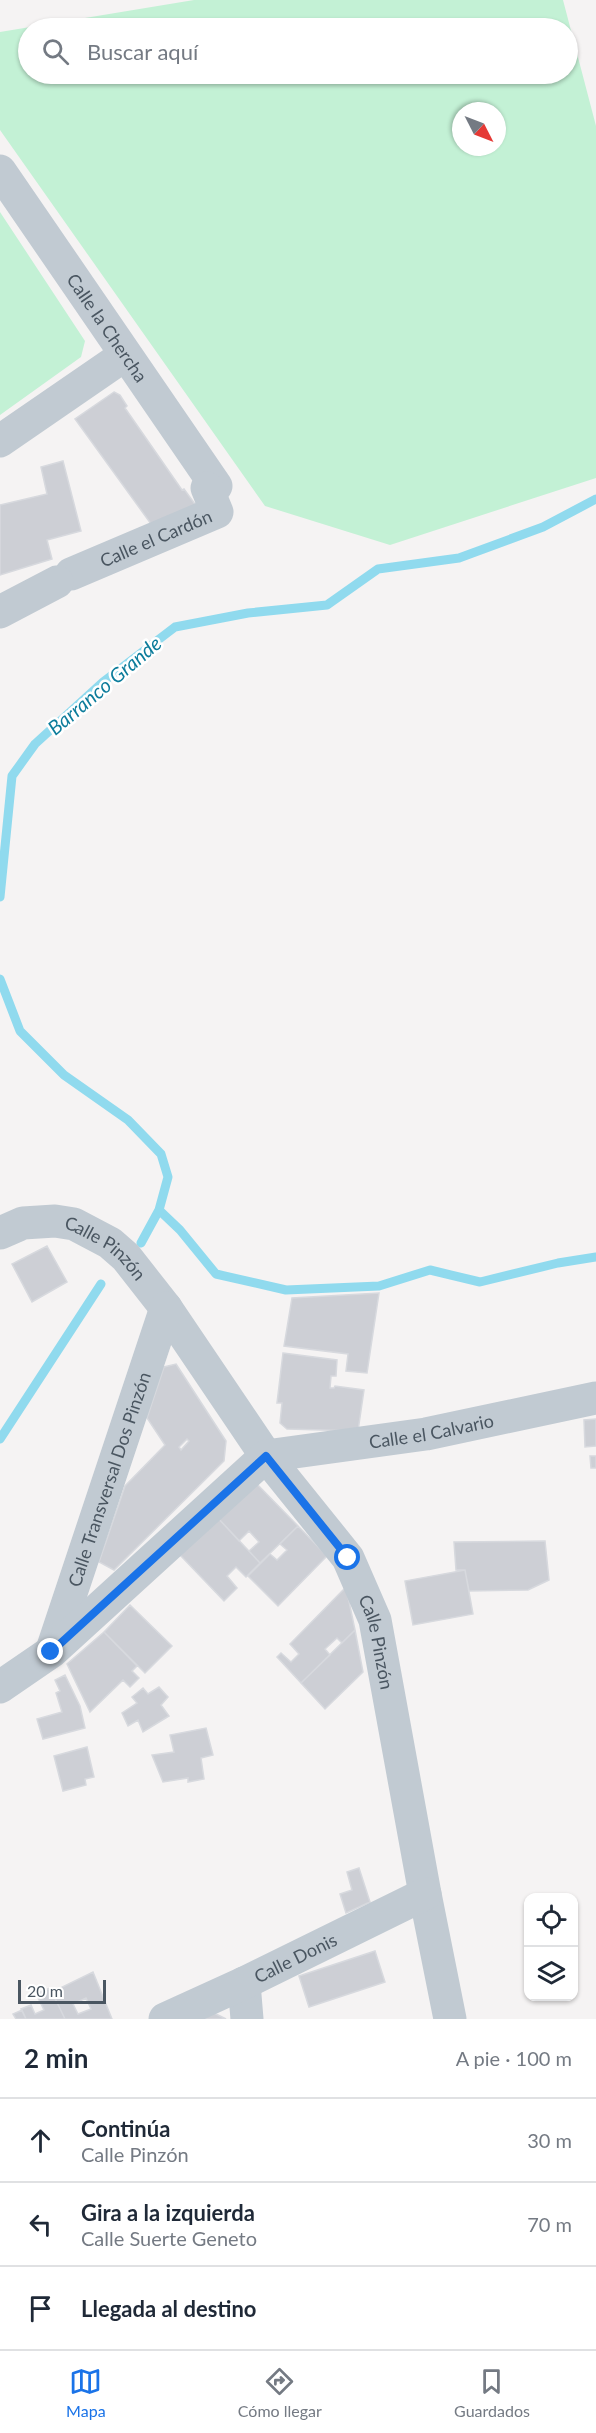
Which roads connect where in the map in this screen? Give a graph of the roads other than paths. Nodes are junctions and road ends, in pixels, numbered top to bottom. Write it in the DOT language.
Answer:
graph roads {
  1 [pos="0,171"];
  2 [pos="125,355"];
  3 [pos="0,441"];
  4 [pos="211,487"];
  5 [pos="0,612"];
  6 [pos="0,1233"];
  7 [pos="166,1308"];
  8 [pos="596,1398"];
  9 [pos="266,1456"];
  10 [pos="51,1652"];
  11 [pos="0,1687"];
  12 [pos="424,1894"];
  13 [pos="243,1983"];
  14 [pos="165,2019"];
  15 [pos="247,2019"];
  16 [pos="450,2019"];
  1 -- 2 [label="street, Calle la Chercha"];
  2 -- 3 [label="street"];
  2 -- 4 [label="street, Calle la Chercha"];
  4 -- 5 [label="street, Calle el Cardón"];
  6 -- 7 [label="street, Calle Pinzón"];
  7 -- 9 [label="street, Calle Pinzón"];
  7 -- 10 [label="street, Calle Transversal Dos Pinzón"];
  8 -- 9 [label="street, Calle el Calvario"];
  9 -- 10 [label="street"];
  9 -- 12 [label="street, Calle Pinzón"];
  10 -- 11 [label="street"];
  12 -- 13 [label="street, Calle Donis"];
  12 -- 16 [label="street, Calle Pinzón"];
  13 -- 14 [label="street, Calle Donis"];
  13 -- 15 [label="street"];
}
